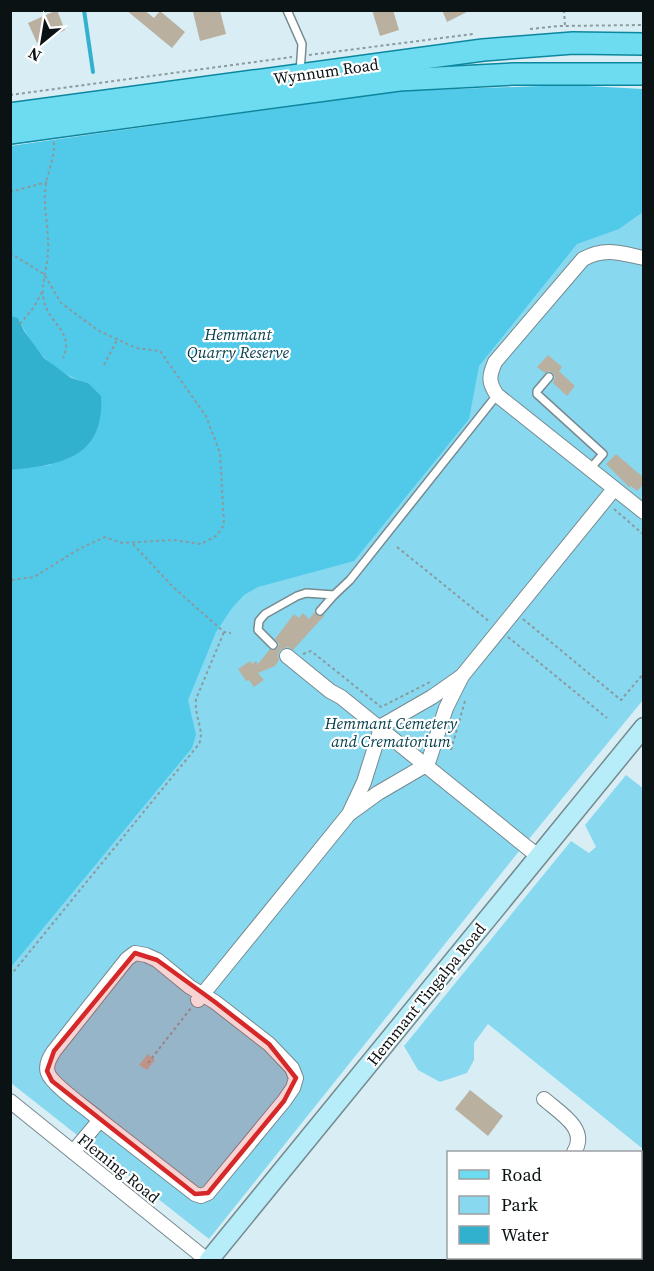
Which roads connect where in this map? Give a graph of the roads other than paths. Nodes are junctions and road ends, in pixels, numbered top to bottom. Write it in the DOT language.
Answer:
graph roads {
  1 [pos="287,10"];
  2 [pos="644,44"];
  3 [pos="644,74"];
  4 [pos="299,75"];
  5 [pos="10,114"];
  6 [pos="10,133"];
  7 [pos="644,258"];
  8 [pos="549,377"];
  9 [pos="497,396"];
  10 [pos="589,470"];
  11 [pos="614,489"];
  12 [pos="644,512"];
  13 [pos="334,595"];
  14 [pos="320,611"];
  15 [pos="273,645"];
  16 [pos="291,660"];
  17 [pos="462,676"];
  18 [pos="432,697"];
  19 [pos="446,708"];
  20 [pos="644,727"];
  21 [pos="381,728"];
  22 [pos="426,765"];
  23 [pos="364,782"];
  24 [pos="378,793"];
  25 [pos="349,814"];
  26 [pos="538,857"];
  27 [pos="200,998"];
  28 [pos="544,1099"];
  29 [pos="10,1101"];
  30 [pos="100,1120"];
  31 [pos="574,1151"];
  32 [pos="73,1152"];
  33 [pos="208,1260"];
  1 -- 4 [label="lane"];
  2 -- 4 [label="main road, Wynnum Road"];
  3 -- 6 [label="main road, Wynnum Road"];
  4 -- 5 [label="main road, Wynnum Road"];
  7 -- 9 [label="street"];
  8 -- 10 [label="lane"];
  9 -- 10 [label="street"];
  9 -- 13 [label="lane"];
  10 -- 11 [label="street"];
  11 -- 12 [label="street"];
  11 -- 17 [label="street"];
  13 -- 14 [label="lane"];
  13 -- 15 [label="lane"];
  16 -- 21 [label="street"];
  17 -- 18 [label="street"];
  17 -- 19 [label="street"];
  18 -- 19 [label="street"];
  18 -- 21 [label="street"];
  19 -- 22 [label="street"];
  20 -- 26 [label="street, Hemmant Tingalpa Road"];
  21 -- 22 [label="street"];
  21 -- 23 [label="street"];
  22 -- 24 [label="street"];
  22 -- 26 [label="street"];
  23 -- 24 [label="street"];
  23 -- 25 [label="street"];
  24 -- 25 [label="street"];
  25 -- 27 [label="street"];
  26 -- 33 [label="street, Hemmant Tingalpa Road"];
  27 -- 30 [label="street"];
  27 -- 30 [label="street"];
  28 -- 31 [label="street"];
  29 -- 32 [label="street, Fleming Road"];
  30 -- 32 [label="street"];
  32 -- 33 [label="street, Fleming Road"];
}
